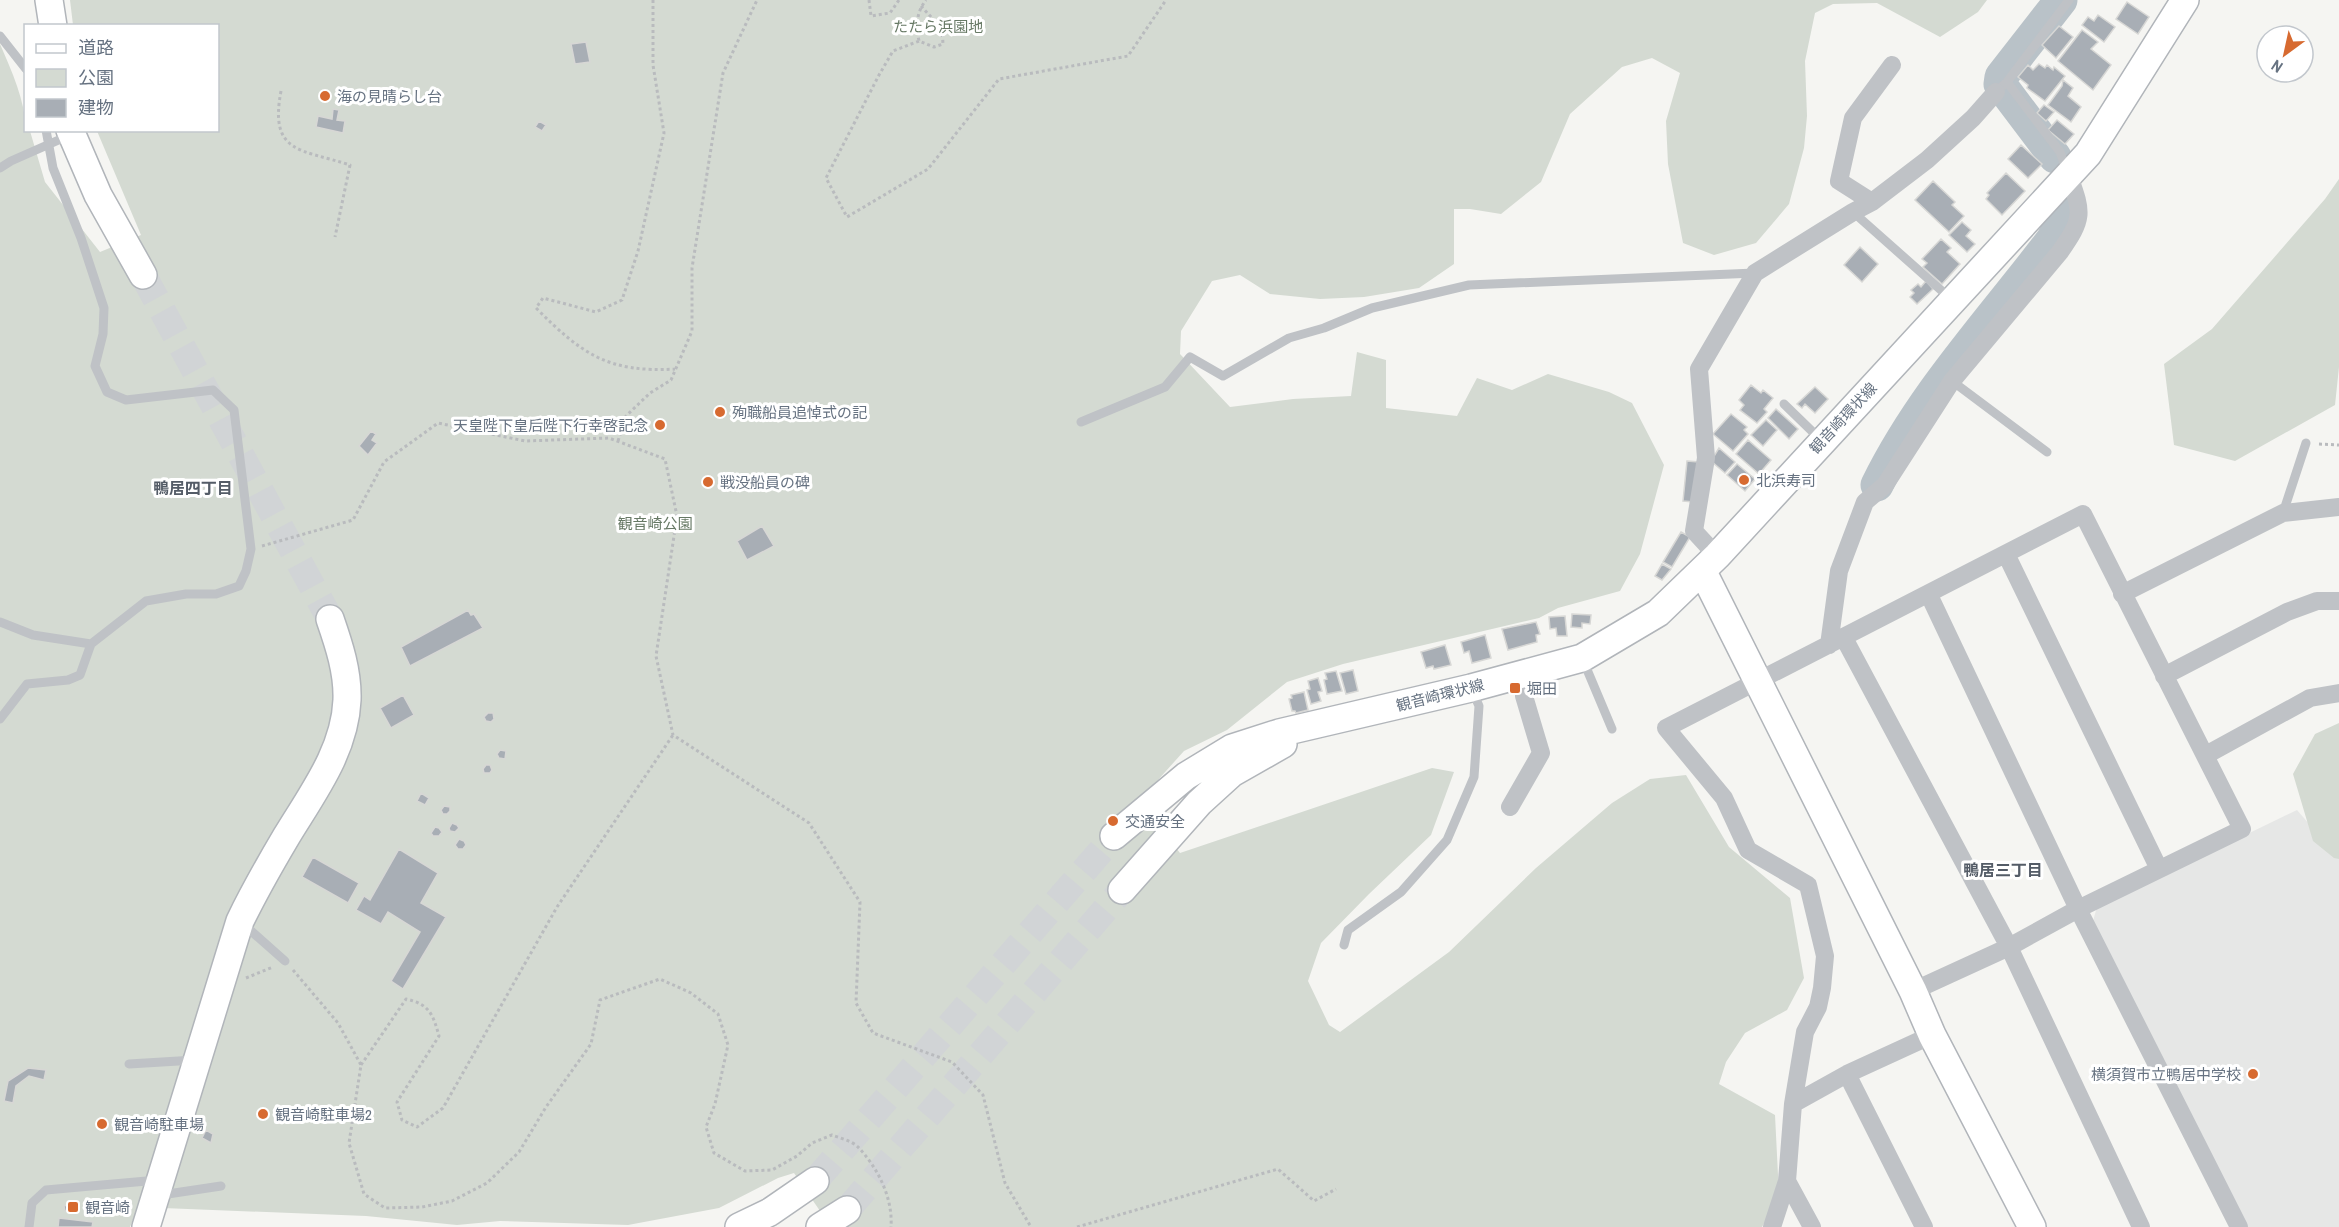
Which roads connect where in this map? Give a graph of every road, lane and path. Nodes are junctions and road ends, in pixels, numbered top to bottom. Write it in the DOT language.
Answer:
graph roads {
  1 [pos="49,0"];
  2 [pos="653,0"];
  3 [pos="757,0"];
  4 [pos="869,0"];
  5 [pos="899,0"];
  6 [pos="926,0"];
  7 [pos="1166,0"];
  8 [pos="2069,0"];
  9 [pos="2185,0"];
  10 [pos="921,6"];
  11 [pos="53,24"];
  12 [pos="0,36"];
  13 [pos="919,41"];
  14 [pos="1892,65"];
  15 [pos="24,66"];
  16 [pos="2002,87"];
  17 [pos="281,92"];
  18 [pos="58,135"];
  19 [pos="0,168"];
  20 [pos="2069,176"];
  21 [pos="1872,202"];
  22 [pos="1853,212"];
  23 [pos="335,237"];
  24 [pos="1755,273"];
  25 [pos="142,275"];
  26 [pos="1952,301"];
  27 [pos="675,369"];
  28 [pos="1952,381"];
  29 [pos="1784,404"];
  30 [pos="1081,422"];
  31 [pos="618,441"];
  32 [pos="1822,441"];
  33 [pos="2306,443"];
  34 [pos="2339,445"];
  35 [pos="2047,452"];
  36 [pos="2339,507"];
  37 [pos="2283,513"];
  38 [pos="251,549"];
  39 [pos="2006,554"];
  40 [pos="1710,564"];
  41 [pos="2122,594"];
  42 [pos="1929,595"];
  43 [pos="2339,601"];
  44 [pos="330,619"];
  45 [pos="0,622"];
  46 [pos="1836,642"];
  47 [pos="91,644"];
  48 [pos="1582,658"];
  49 [pos="1529,672"];
  50 [pos="2164,676"];
  51 [pos="1759,681"];
  52 [pos="1471,688"];
  53 [pos="2339,693"];
  54 [pos="0,719"];
  55 [pos="1333,720"];
  56 [pos="1612,729"];
  57 [pos="673,735"];
  58 [pos="2206,755"];
  59 [pos="1510,807"];
  60 [pos="1114,836"];
  61 [pos="2159,869"];
  62 [pos="1122,890"];
  63 [pos="2078,909"];
  64 [pos="240,921"];
  65 [pos="1344,945"];
  66 [pos="2009,947"];
  67 [pos="285,962"];
  68 [pos="238,982"];
  69 [pos="1913,991"];
  70 [pos="1932,1035"];
  71 [pos="198,1060"];
  72 [pos="129,1064"];
  73 [pos="361,1065"];
  74 [pos="1847,1074"];
  75 [pos="1793,1104"];
  76 [pos="815,1181"];
  77 [pos="1787,1181"];
  78 [pos="221,1186"];
  79 [pos="158,1187"];
  80 [pos="1335,1189"];
  81 [pos="847,1210"];
  82 [pos="29,1227"];
  83 [pos="146,1227"];
  84 [pos="739,1227"];
  85 [pos="820,1227"];
  86 [pos="891,1227"];
  87 [pos="1031,1227"];
  88 [pos="1077,1227"];
  89 [pos="1772,1227"];
  90 [pos="1812,1227"];
  91 [pos="1924,1227"];
  92 [pos="2032,1227"];
  93 [pos="2141,1227"];
  94 [pos="2239,1227"];
  1 -- 11 [label="main road"];
  2 -- 27 [label="path"];
  3 -- 27 [label="path"];
  4 -- 5 [label="path"];
  6 -- 10 [label="path"];
  7 -- 13 [label="path"];
  8 -- 16 [label="lane"];
  9 -- 20 [label="main road, 観音崎環状線"];
  10 -- 13 [label="path"];
  10 -- 13 [label="path"];
  12 -- 15 [label="lane"];
  14 -- 21 [label="street"];
  16 -- 20 [label="lane"];
  16 -- 21 [label="street"];
  17 -- 23 [label="path"];
  18 -- 19 [label="lane"];
  18 -- 25 [label="main road"];
  18 -- 38 [label="lane"];
  20 -- 26 [label="main road, 観音崎環状線"];
  20 -- 28 [label="street"];
  21 -- 22 [label="street"];
  22 -- 24 [label="street"];
  22 -- 26 [label="lane"];
  24 -- 30 [label="lane"];
  24 -- 40 [label="street"];
  26 -- 32 [label="main road, 観音崎環状線"];
  27 -- 31 [label="path"];
  28 -- 35 [label="lane"];
  28 -- 46 [label="street"];
  29 -- 32 [label="lane"];
  31 -- 38 [label="path"];
  31 -- 57 [label="path"];
  32 -- 40 [label="main road, 観音崎環状線"];
  33 -- 34 [label="path"];
  33 -- 37 [label="lane"];
  36 -- 37 [label="street"];
  37 -- 41 [label="street"];
  38 -- 47 [label="lane"];
  39 -- 41 [label="street"];
  39 -- 42 [label="street"];
  39 -- 61 [label="street"];
  40 -- 48 [label="main road, 観音崎環状線"];
  40 -- 51 [label="main road"];
  41 -- 50 [label="street"];
  42 -- 46 [label="street"];
  42 -- 63 [label="street"];
  43 -- 50 [label="street"];
  44 -- 64 [label="main road"];
  45 -- 47 [label="lane"];
  46 -- 51 [label="street"];
  46 -- 66 [label="street"];
  47 -- 54 [label="lane"];
  48 -- 49 [label="main road, 観音崎環状線"];
  48 -- 56 [label="lane"];
  49 -- 52 [label="main road, 観音崎環状線"];
  49 -- 59 [label="street"];
  50 -- 58 [label="street"];
  51 -- 69 [label="main road"];
  51 -- 75 [label="street"];
  52 -- 55 [label="main road, 観音崎環状線"];
  52 -- 65 [label="lane"];
  53 -- 58 [label="street"];
  55 -- 60 [label="main road, 観音崎環状線"];
  55 -- 62 [label="main road, 観音崎環状線"];
  57 -- 73 [label="path"];
  57 -- 87 [label="path"];
  58 -- 61 [label="street"];
  61 -- 63 [label="street"];
  63 -- 66 [label="street"];
  63 -- 94 [label="street"];
  64 -- 67 [label="lane"];
  64 -- 71 [label="main road"];
  66 -- 69 [label="street"];
  66 -- 93 [label="street"];
  67 -- 68 [label="path"];
  67 -- 73 [label="path"];
  69 -- 70 [label="main road"];
  70 -- 74 [label="street"];
  70 -- 92 [label="main road"];
  71 -- 72 [label="lane"];
  71 -- 79 [label="main road"];
  73 -- 86 [label="path"];
  74 -- 75 [label="street"];
  74 -- 91 [label="street"];
  75 -- 77 [label="street"];
  76 -- 84 [label="main road"];
  77 -- 89 [label="street"];
  77 -- 90 [label="street"];
  78 -- 79 [label="lane"];
  79 -- 82 [label="lane"];
  79 -- 83 [label="main road"];
  80 -- 88 [label="path"];
  81 -- 85 [label="main road"];
}
